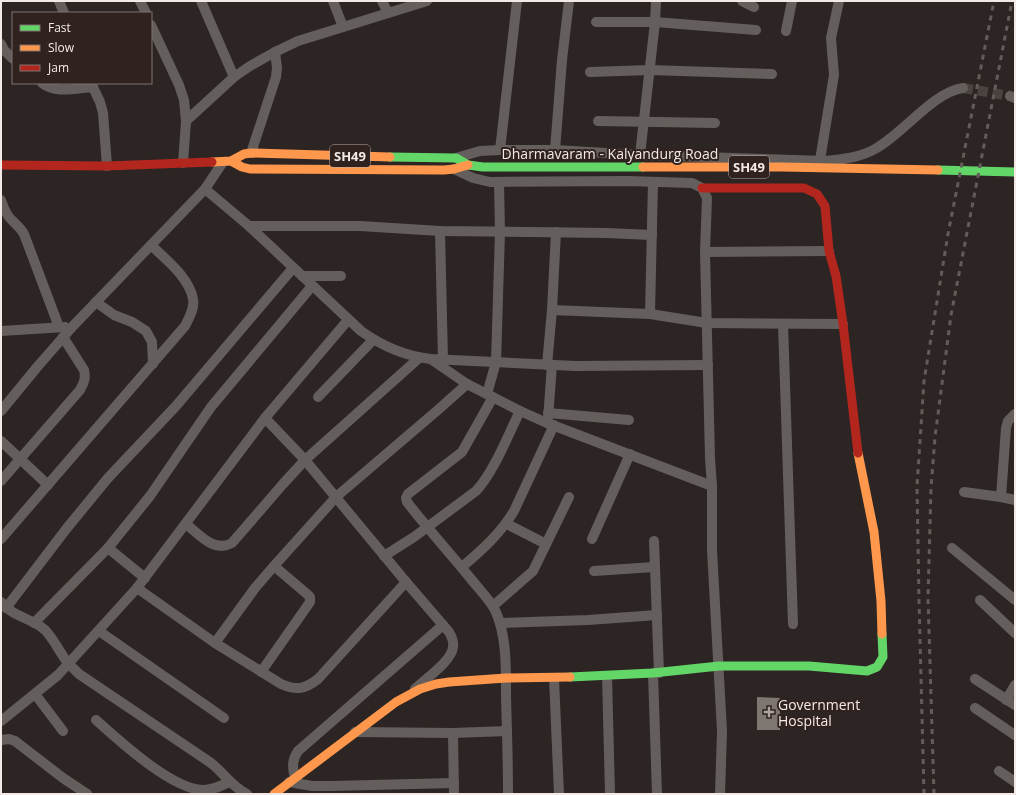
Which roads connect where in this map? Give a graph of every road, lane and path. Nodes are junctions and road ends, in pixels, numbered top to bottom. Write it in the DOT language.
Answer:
graph roads {
  1 [pos="59,1"];
  2 [pos="140,1"];
  3 [pos="201,1"];
  4 [pos="333,1"];
  5 [pos="382,1"];
  6 [pos="427,1"];
  7 [pos="518,1"];
  8 [pos="569,1"];
  9 [pos="656,1"];
  10 [pos="792,1"];
  11 [pos="839,1"];
  12 [pos="64,12"];
  13 [pos="146,12"];
  14 [pos="388,13"];
  15 [pos="596,22"];
  16 [pos="655,22"];
  17 [pos="152,27"];
  18 [pos="343,27"];
  19 [pos="756,30"];
  20 [pos="786,30"];
  21 [pos="1,44"];
  22 [pos="275,52"];
  23 [pos="12,58"];
  24 [pos="650,70"];
  25 [pos="590,72"];
  26 [pos="772,74"];
  27 [pos="234,77"];
  28 [pos="44,84"];
  29 [pos="92,85"];
  30 [pos="963,88"];
  31 [pos="186,121"];
  32 [pos="598,121"];
  33 [pos="644,122"];
  34 [pos="715,123"];
  35 [pos="500,150"];
  36 [pos="555,150"];
  37 [pos="251,153"];
  38 [pos="640,155"];
  39 [pos="456,158"];
  40 [pos="820,160"];
  41 [pos="227,161"];
  42 [pos="183,162"];
  43 [pos="1,165"];
  44 [pos="468,165"];
  45 [pos="107,166"];
  46 [pos="454,169"];
  47 [pos="1015,172"];
  48 [pos="499,182"];
  49 [pos="653,182"];
  50 [pos="702,188"];
  51 [pos="205,189"];
  52 [pos="1,200"];
  53 [pos="249,226"];
  54 [pos="440,231"];
  55 [pos="500,232"];
  56 [pos="556,232"];
  57 [pos="652,235"];
  58 [pos="151,245"];
  59 [pos="829,251"];
  60 [pos="705,252"];
  61 [pos="293,268"];
  62 [pos="302,276"];
  63 [pos="341,276"];
  64 [pos="312,286"];
  65 [pos="96,302"];
  66 [pos="552,310"];
  67 [pos="650,314"];
  68 [pos="348,320"];
  69 [pos="707,323"];
  70 [pos="783,324"];
  71 [pos="843,324"];
  72 [pos="73,326"];
  73 [pos="59,327"];
  74 [pos="1,331"];
  75 [pos="63,337"];
  76 [pos="373,340"];
  77 [pos="419,358"];
  78 [pos="431,359"];
  79 [pos="443,360"];
  80 [pos="496,362"];
  81 [pos="153,364"];
  82 [pos="550,365"];
  83 [pos="708,365"];
  84 [pos="467,384"];
  85 [pos="490,396"];
  86 [pos="318,397"];
  87 [pos="1,411"];
  88 [pos="520,411"];
  89 [pos="1015,414"];
  90 [pos="265,418"];
  91 [pos="629,420"];
  92 [pos="550,421"];
  93 [pos="1,441"];
  94 [pos="630,454"];
  95 [pos="20,459"];
  96 [pos="305,460"];
  97 [pos="1,481"];
  98 [pos="48,485"];
  99 [pos="712,486"];
  100 [pos="964,492"];
  101 [pos="336,497"];
  102 [pos="568,497"];
  103 [pos="1001,497"];
  104 [pos="1015,500"];
  105 [pos="186,524"];
  106 [pos="507,524"];
  107 [pos="426,527"];
  108 [pos="1,539"];
  109 [pos="592,539"];
  110 [pos="654,541"];
  111 [pos="546,544"];
  112 [pos="108,548"];
  113 [pos="952,548"];
  114 [pos="384,556"];
  115 [pos="274,566"];
  116 [pos="462,567"];
  117 [pos="654,567"];
  118 [pos="594,571"];
  119 [pos="145,578"];
  120 [pos="406,582"];
  121 [pos="137,588"];
  122 [pos="1015,599"];
  123 [pos="980,600"];
  124 [pos="3,605"];
  125 [pos="493,606"];
  126 [pos="657,615"];
  127 [pos="34,623"];
  128 [pos="500,623"];
  129 [pos="793,624"];
  130 [pos="443,625"];
  131 [pos="99,631"];
  132 [pos="1015,633"];
  133 [pos="215,643"];
  134 [pos="69,664"];
  135 [pos="719,666"];
  136 [pos="262,672"];
  137 [pos="656,673"];
  138 [pos="607,676"];
  139 [pos="506,678"];
  140 [pos="554,678"];
  141 [pos="975,679"];
  142 [pos="1015,685"];
  143 [pos="35,694"];
  144 [pos="408,695"];
  145 [pos="1006,700"];
  146 [pos="1015,706"];
  147 [pos="975,708"];
  148 [pos="224,718"];
  149 [pos="96,720"];
  150 [pos="1,721"];
  151 [pos="507,730"];
  152 [pos="63,731"];
  153 [pos="355,732"];
  154 [pos="453,733"];
  155 [pos="1015,735"];
  156 [pos="1,740"];
  157 [pos="999,771"];
  158 [pos="292,780"];
  159 [pos="229,782"];
  160 [pos="1015,782"];
  161 [pos="454,783"];
  162 [pos="352,790"];
  163 [pos="87,794"];
  164 [pos="247,794"];
  165 [pos="274,794"];
  166 [pos="454,794"];
  167 [pos="508,794"];
  168 [pos="560,794"];
  169 [pos="610,794"];
  170 [pos="657,794"];
  171 [pos="720,794"];
  1 -- 12 [label="street"];
  2 -- 13 [label="street"];
  3 -- 27 [label="street"];
  4 -- 18 [label="street"];
  5 -- 14 [label="street"];
  6 -- 14 [label="street"];
  7 -- 35 [label="street"];
  8 -- 36 [label="street"];
  9 -- 16 [label="street"];
  10 -- 20 [label="street"];
  11 -- 40 [label="street"];
  14 -- 18 [label="street"];
  15 -- 16 [label="street"];
  16 -- 19 [label="street"];
  16 -- 24 [label="street"];
  17 -- 31 [label="street"];
  18 -- 22 [label="street"];
  21 -- 23 [label="street"];
  22 -- 27 [label="street"];
  22 -- 37 [label="street"];
  24 -- 25 [label="street"];
  24 -- 26 [label="street"];
  24 -- 33 [label="street"];
  27 -- 31 [label="street"];
  28 -- 29 [label="street"];
  29 -- 45 [label="street"];
  30 -- 40 [label="street"];
  31 -- 42 [label="street"];
  32 -- 33 [label="street"];
  33 -- 34 [label="street"];
  33 -- 38 [label="street"];
  35 -- 36 [label="street"];
  35 -- 39 [label="street"];
  36 -- 38 [label="street"];
  37 -- 39 [label="main road, Dharmavaram - Kalyandurg Road / SH49"];
  37 -- 41 [label="main road, Dharmavaram - Kalyandurg Road / SH49"];
  38 -- 40 [label="street"];
  39 -- 44 [label="main road, Dharmavaram - Kalyandurg Road / SH49"];
  41 -- 42 [label="main road, Dharmavaram - Kalyandurg Road / SH49"];
  41 -- 46 [label="main road, Dharmavaram - Kalyandurg Road / SH49"];
  41 -- 51 [label="street"];
  42 -- 45 [label="main road, Dharmavaram - Kalyandurg Road / SH49"];
  43 -- 45 [label="main road, Dharmavaram - Kalyandurg Road / SH49"];
  44 -- 46 [label="main road, Dharmavaram - Kalyandurg Road / SH49"];
  44 -- 47 [label="main road, Dharmavaram - Kalyandurg Road / SH49"];
  46 -- 48 [label="street"];
  48 -- 49 [label="street"];
  48 -- 55 [label="street"];
  49 -- 50 [label="street"];
  49 -- 57 [label="street"];
  50 -- 59 [label="main road"];
  50 -- 60 [label="street"];
  51 -- 53 [label="street"];
  51 -- 58 [label="street"];
  52 -- 73 [label="street"];
  53 -- 54 [label="street"];
  53 -- 61 [label="street"];
  54 -- 55 [label="street"];
  54 -- 79 [label="street"];
  55 -- 56 [label="street"];
  55 -- 80 [label="street"];
  56 -- 57 [label="street"];
  56 -- 66 [label="street"];
  57 -- 67 [label="street"];
  58 -- 65 [label="street"];
  58 -- 81 [label="street"];
  59 -- 60 [label="street"];
  59 -- 71 [label="main road"];
  60 -- 69 [label="street"];
  61 -- 62 [label="street"];
  61 -- 124 [label="street"];
  62 -- 63 [label="street"];
  62 -- 64 [label="street"];
  64 -- 68 [label="street"];
  64 -- 112 [label="street"];
  65 -- 72 [label="street"];
  65 -- 81 [label="street"];
  66 -- 67 [label="street"];
  66 -- 82 [label="street"];
  67 -- 69 [label="street"];
  68 -- 76 [label="street"];
  68 -- 90 [label="street"];
  69 -- 70 [label="street"];
  69 -- 83 [label="street"];
  70 -- 71 [label="street"];
  70 -- 129 [label="street"];
  71 -- 135 [label="main road"];
  72 -- 73 [label="street"];
  72 -- 75 [label="street"];
  73 -- 74 [label="street"];
  75 -- 87 [label="street"];
  75 -- 95 [label="street"];
  76 -- 77 [label="street"];
  76 -- 86 [label="street"];
  77 -- 78 [label="street"];
  77 -- 96 [label="street"];
  78 -- 79 [label="street"];
  78 -- 84 [label="street"];
  79 -- 80 [label="street"];
  80 -- 82 [label="street"];
  80 -- 85 [label="street"];
  81 -- 98 [label="street"];
  82 -- 83 [label="street"];
  82 -- 92 [label="street"];
  83 -- 99 [label="street"];
  84 -- 85 [label="street"];
  84 -- 101 [label="street"];
  85 -- 88 [label="street"];
  85 -- 107 [label="street"];
  88 -- 92 [label="street"];
  88 -- 107 [label="street"];
  89 -- 103 [label="street"];
  90 -- 96 [label="street"];
  90 -- 105 [label="street"];
  91 -- 92 [label="street"];
  92 -- 94 [label="street"];
  92 -- 106 [label="street"];
  93 -- 95 [label="street"];
  94 -- 99 [label="street"];
  94 -- 109 [label="street"];
  95 -- 97 [label="street"];
  95 -- 98 [label="street"];
  96 -- 101 [label="street"];
  96 -- 105 [label="street"];
  98 -- 108 [label="street"];
  99 -- 135 [label="street"];
  100 -- 103 [label="street"];
  101 -- 114 [label="street"];
  101 -- 115 [label="street"];
  102 -- 111 [label="street"];
  103 -- 104 [label="street"];
  105 -- 119 [label="street"];
  106 -- 111 [label="street"];
  106 -- 116 [label="street"];
  107 -- 114 [label="street"];
  107 -- 116 [label="street"];
  110 -- 117 [label="street"];
  111 -- 125 [label="street"];
  112 -- 119 [label="street"];
  112 -- 127 [label="street"];
  113 -- 122 [label="street"];
  114 -- 120 [label="street"];
  115 -- 133 [label="street"];
  115 -- 136 [label="street"];
  116 -- 125 [label="street"];
  117 -- 118 [label="street"];
  117 -- 126 [label="street"];
  119 -- 121 [label="street"];
  120 -- 130 [label="street"];
  120 -- 136 [label="street"];
  121 -- 131 [label="street"];
  121 -- 133 [label="street"];
  123 -- 132 [label="street"];
  124 -- 127 [label="street"];
  125 -- 128 [label="street"];
  126 -- 128 [label="street"];
  126 -- 137 [label="street"];
  127 -- 134 [label="street"];
  128 -- 139 [label="street"];
  130 -- 144 [label="street"];
  130 -- 158 [label="street"];
  131 -- 134 [label="street"];
  131 -- 148 [label="street"];
  133 -- 136 [label="street"];
  134 -- 143 [label="street"];
  134 -- 159 [label="street"];
  135 -- 137 [label="main road"];
  135 -- 171 [label="street"];
  137 -- 138 [label="main road"];
  137 -- 170 [label="street"];
  138 -- 140 [label="main road"];
  138 -- 169 [label="street"];
  139 -- 140 [label="main road"];
  139 -- 144 [label="main road"];
  139 -- 151 [label="street"];
  140 -- 168 [label="street"];
  141 -- 145 [label="street"];
  142 -- 145 [label="street"];
  143 -- 150 [label="street"];
  143 -- 152 [label="street"];
  144 -- 153 [label="main road"];
  145 -- 146 [label="street"];
  147 -- 155 [label="street"];
  149 -- 159 [label="street"];
  151 -- 154 [label="street"];
  151 -- 167 [label="street"];
  153 -- 154 [label="street"];
  153 -- 158 [label="main road"];
  154 -- 161 [label="street"];
  156 -- 163 [label="street"];
  157 -- 160 [label="street"];
  158 -- 162 [label="street"];
  158 -- 165 [label="main road"];
  159 -- 164 [label="street"];
  161 -- 162 [label="street"];
  161 -- 166 [label="street"];
}
